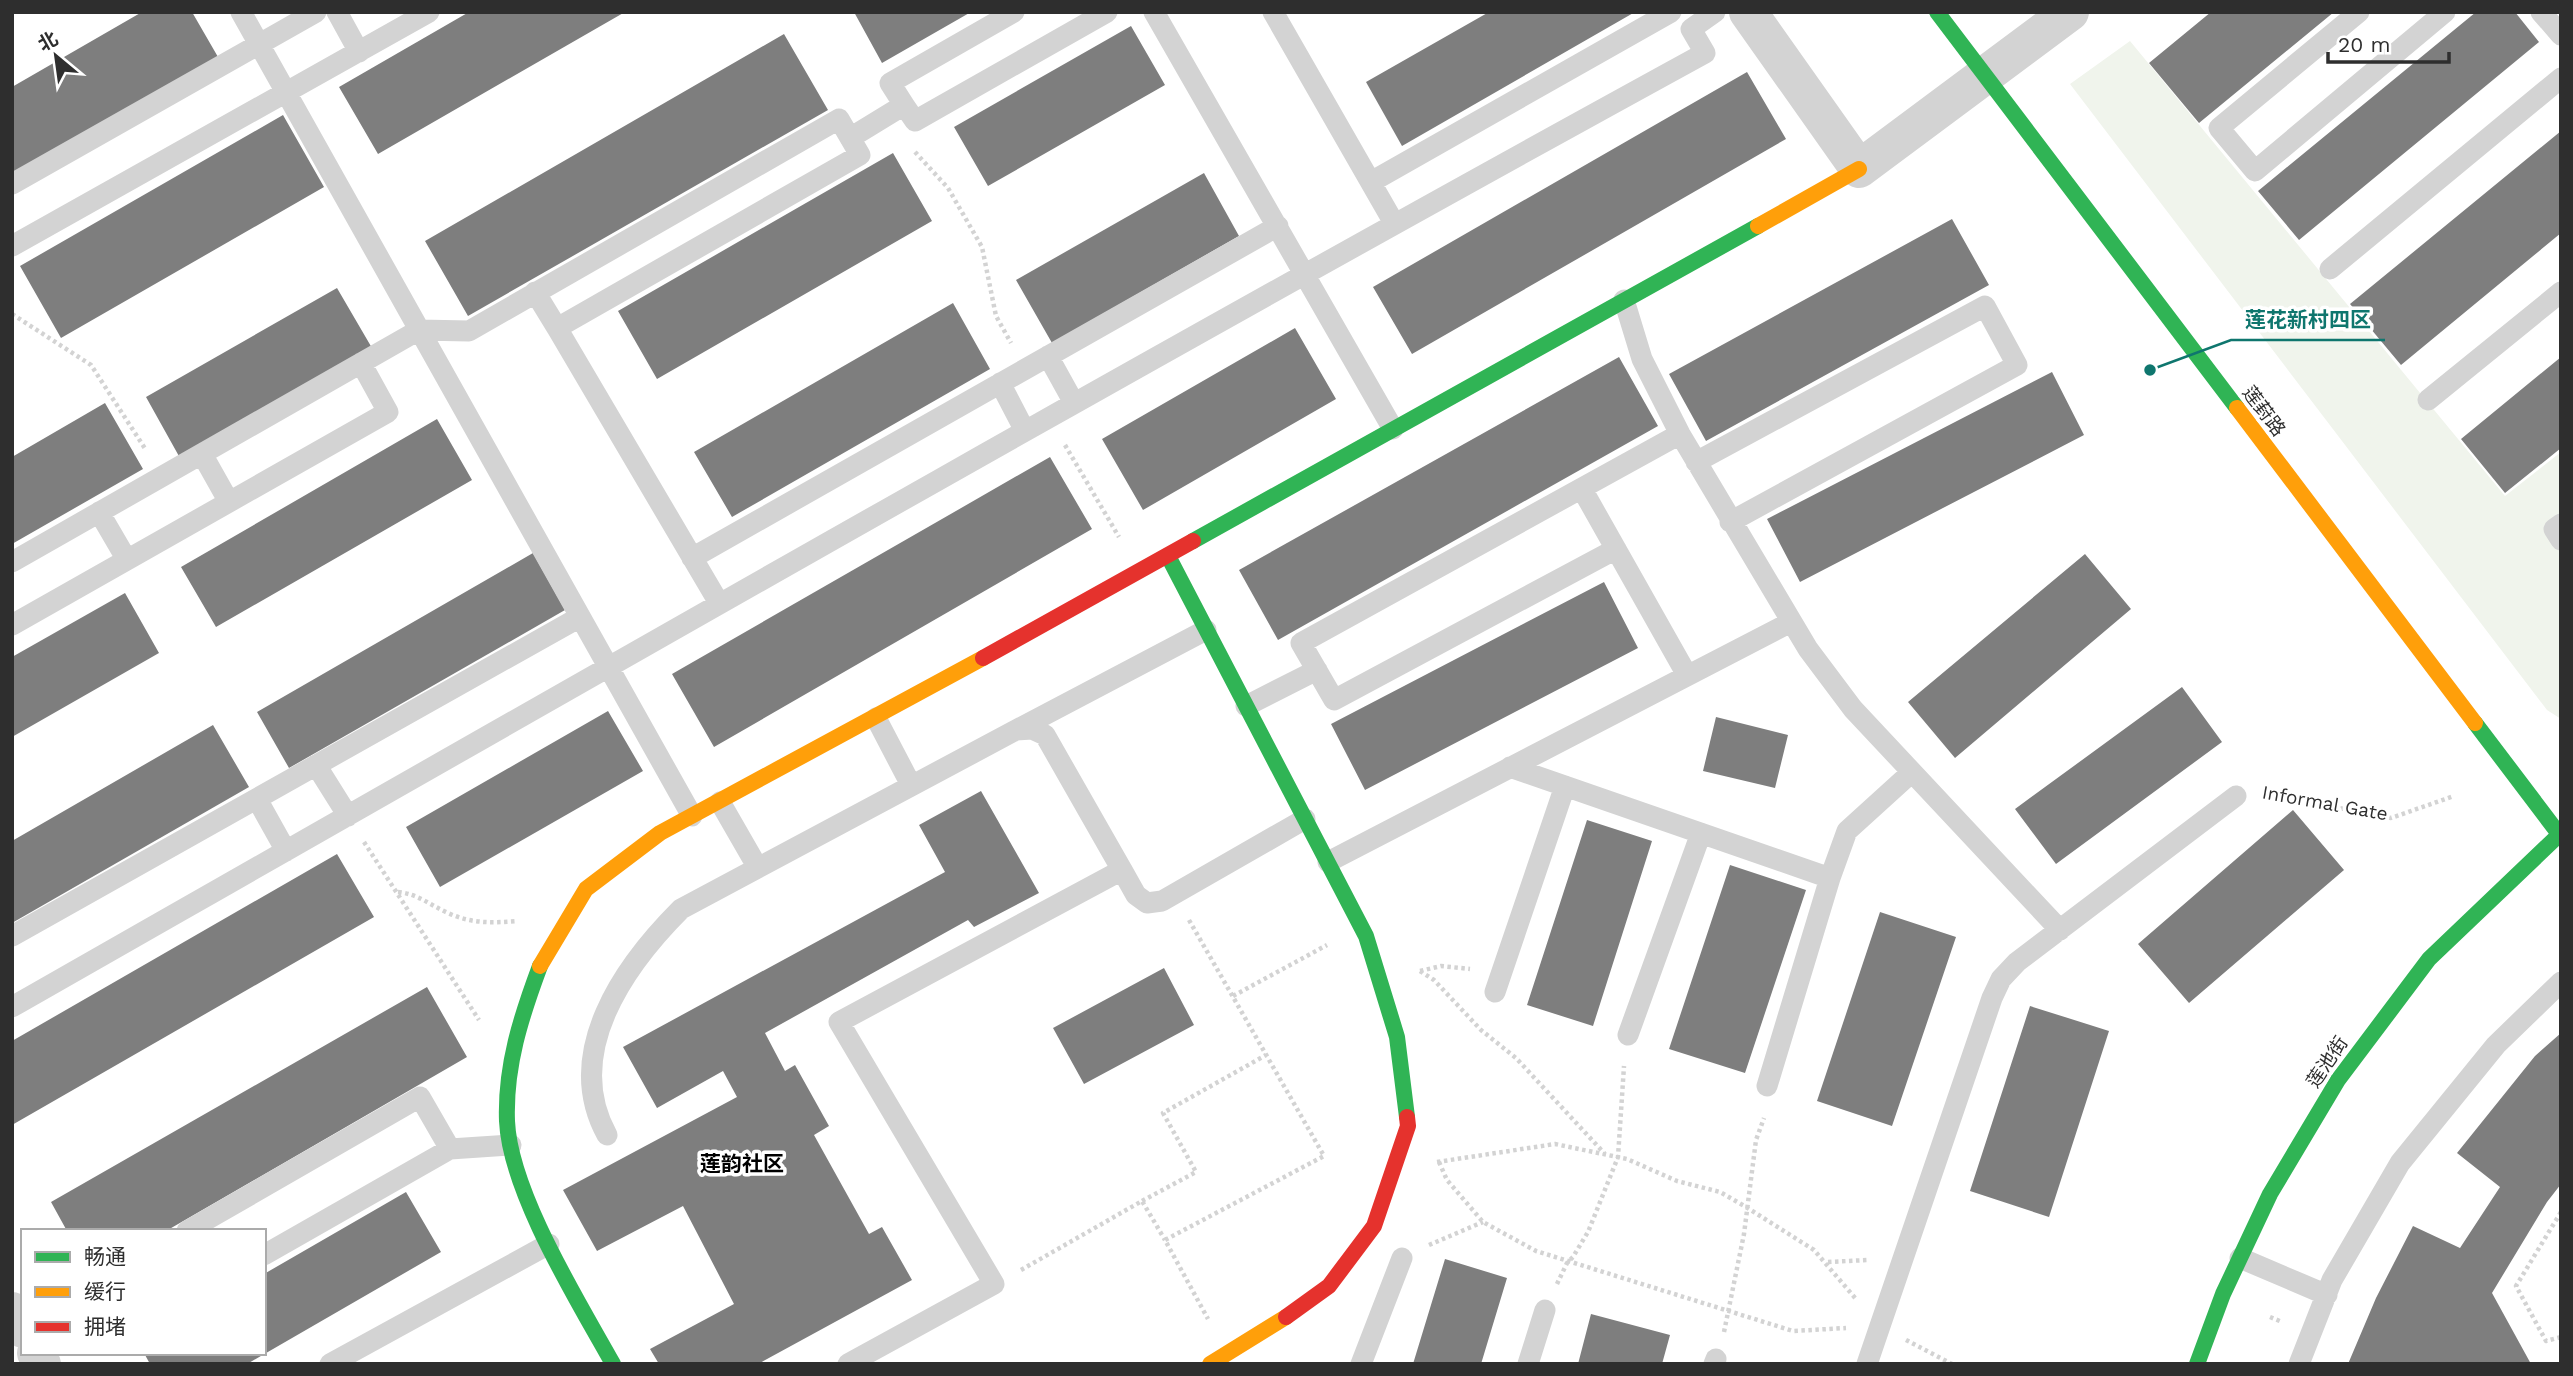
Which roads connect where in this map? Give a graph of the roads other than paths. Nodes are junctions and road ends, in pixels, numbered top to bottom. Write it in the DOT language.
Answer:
graph roads {
  1 [pos="241,12"];
  2 [pos="316,12"];
  3 [pos="337,12"];
  4 [pos="429,12"];
  5 [pos="1014,12"];
  6 [pos="1107,12"];
  7 [pos="1154,12"];
  8 [pos="1273,12"];
  9 [pos="1671,12"];
  10 [pos="1715,12"];
  11 [pos="1748,12"];
  12 [pos="1937,12"];
  13 [pos="2070,12"];
  14 [pos="2359,12"];
  15 [pos="2445,12"];
  16 [pos="2541,12"];
  17 [pos="1687,20"];
  18 [pos="2561,35"];
  19 [pos="259,44"];
  20 [pos="359,52"];
  21 [pos="2561,78"];
  22 [pos="1984,79"];
  23 [pos="286,93"];
  24 [pos="904,105"];
  25 [pos="850,138"];
  26 [pos="1859,169"];
  27 [pos="1371,181"];
  28 [pos="12,184"];
  29 [pos="1394,223"];
  30 [pos="1278,226"];
  31 [pos="12,246"];
  32 [pos="2330,269"];
  33 [pos="1305,273"];
  34 [pos="536,292"];
  35 [pos="2561,292"];
  36 [pos="1624,300"];
  37 [pos="557,328"];
  38 [pos="419,330"];
  39 [pos="1048,356"];
  40 [pos="361,363"];
  41 [pos="1000,383"];
  42 [pos="2428,400"];
  43 [pos="1074,403"];
  44 [pos="1393,429"];
  45 [pos="1025,431"];
  46 [pos="1680,434"];
  47 [pos="202,454"];
  48 [pos="1696,462"];
  49 [pos="1582,489"];
  50 [pos="229,502"];
  51 [pos="99,512"];
  52 [pos="1730,522"];
  53 [pos="2561,524"];
  54 [pos="2561,540"];
  55 [pos="1616,549"];
  56 [pos="1168,556"];
  57 [pos="692,558"];
  58 [pos="127,560"];
  59 [pos="12,562"];
  60 [pos="719,603"];
  61 [pos="580,617"];
  62 [pos="1791,622"];
  63 [pos="12,625"];
  64 [pos="1206,630"];
  65 [pos="608,667"];
  66 [pos="1317,670"];
  67 [pos="1687,675"];
  68 [pos="1246,706"];
  69 [pos="876,718"];
  70 [pos="1016,730"];
  71 [pos="316,765"];
  72 [pos="1510,767"];
  73 [pos="1912,772"];
  74 [pos="911,785"];
  75 [pos="1565,786"];
  76 [pos="2236,796"];
  77 [pos="257,799"];
  78 [pos="720,802"];
  79 [pos="348,816"];
  80 [pos="692,816"];
  81 [pos="1305,819"];
  82 [pos="1701,833"];
  83 [pos="2560,833"];
  84 [pos="286,851"];
  85 [pos="1328,862"];
  86 [pos="758,868"];
  87 [pos="1122,870"];
  88 [pos="1830,878"];
  89 [pos="2060,930"];
  90 [pos="12,936"];
  91 [pos="2561,982"];
  92 [pos="1496,988"];
  93 [pos="12,1007"];
  94 [pos="1628,1035"];
  95 [pos="1767,1086"];
  96 [pos="607,1135"];
  97 [pos="512,1144"];
  98 [pos="450,1149"];
  99 [pos="190,1229"];
  100 [pos="549,1244"];
  101 [pos="266,1254"];
  102 [pos="1402,1258"];
  103 [pos="2240,1258"];
  104 [pos="2326,1295"];
  105 [pos="1545,1310"];
  106 [pos="882,1356"];
  107 [pos="1223,1361"];
  108 [pos="330,1364"];
  109 [pos="613,1364"];
  110 [pos="848,1364"];
  111 [pos="1361,1364"];
  112 [pos="1528,1364"];
  113 [pos="1867,1364"];
  114 [pos="2197,1364"];
  115 [pos="2299,1364"];
  1 -- 19 [label="lane"];
  2 -- 19 [label="lane"];
  3 -- 20 [label="lane"];
  4 -- 20 [label="lane"];
  5 -- 24 [label="lane"];
  6 -- 24 [label="lane"];
  7 -- 30 [label="lane"];
  8 -- 27 [label="lane"];
  9 -- 27 [label="lane"];
  10 -- 17 [label="lane"];
  11 -- 26 [label="street"];
  12 -- 22 [label="street, 莲葑路"];
  13 -- 22 [label="street"];
  14 -- 15 [label="lane"];
  16 -- 18 [label="lane"];
  17 -- 29 [label="lane"];
  19 -- 23 [label="lane"];
  19 -- 28 [label="lane"];
  20 -- 23 [label="lane"];
  21 -- 32 [label="lane"];
  22 -- 26 [label="street"];
  22 -- 83 [label="street, 莲葑路"];
  23 -- 31 [label="lane"];
  23 -- 38 [label="lane"];
  24 -- 25 [label="lane"];
  25 -- 34 [label="lane"];
  25 -- 37 [label="lane"];
  26 -- 36 [label="street"];
  27 -- 29 [label="lane"];
  29 -- 33 [label="lane"];
  30 -- 33 [label="lane"];
  30 -- 39 [label="lane"];
  33 -- 43 [label="lane"];
  33 -- 44 [label="lane"];
  34 -- 37 [label="lane"];
  34 -- 38 [label="lane"];
  35 -- 42 [label="lane"];
  36 -- 44 [label="street"];
  36 -- 46 [label="lane"];
  37 -- 57 [label="lane"];
  38 -- 40 [label="lane"];
  38 -- 61 [label="lane"];
  39 -- 41 [label="lane"];
  39 -- 43 [label="lane"];
  40 -- 47 [label="lane"];
  40 -- 50 [label="lane"];
  41 -- 45 [label="lane"];
  41 -- 57 [label="lane"];
  43 -- 45 [label="lane"];
  44 -- 56 [label="street"];
  45 -- 60 [label="lane"];
  46 -- 48 [label="lane"];
  46 -- 49 [label="lane"];
  47 -- 50 [label="lane"];
  47 -- 51 [label="lane"];
  48 -- 52 [label="lane"];
  48 -- 52 [label="lane"];
  49 -- 55 [label="lane"];
  49 -- 66 [label="lane"];
  50 -- 58 [label="lane"];
  51 -- 58 [label="lane"];
  51 -- 59 [label="lane"];
  52 -- 62 [label="lane"];
  53 -- 54 [label="lane"];
  55 -- 66 [label="lane"];
  55 -- 67 [label="lane"];
  56 -- 64 [label="street"];
  56 -- 69 [label="street"];
  57 -- 60 [label="lane"];
  58 -- 63 [label="lane"];
  60 -- 65 [label="lane"];
  61 -- 65 [label="lane"];
  61 -- 71 [label="lane"];
  62 -- 67 [label="lane"];
  62 -- 73 [label="lane"];
  64 -- 68 [label="street"];
  64 -- 70 [label="lane"];
  65 -- 79 [label="lane"];
  65 -- 80 [label="lane"];
  66 -- 68 [label="lane"];
  67 -- 72 [label="lane"];
  68 -- 81 [label="street"];
  69 -- 74 [label="lane"];
  69 -- 78 [label="street"];
  70 -- 74 [label="lane"];
  70 -- 87 [label="lane"];
  71 -- 77 [label="lane"];
  71 -- 79 [label="lane"];
  72 -- 75 [label="lane"];
  72 -- 85 [label="lane"];
  73 -- 88 [label="lane"];
  73 -- 89 [label="lane"];
  74 -- 86 [label="lane"];
  75 -- 82 [label="lane"];
  75 -- 92 [label="lane"];
  76 -- 89 [label="lane"];
  77 -- 84 [label="lane"];
  77 -- 90 [label="lane"];
  78 -- 80 [label="street"];
  78 -- 86 [label="lane"];
  79 -- 84 [label="lane"];
  80 -- 97 [label="street"];
  81 -- 85 [label="street"];
  81 -- 87 [label="lane"];
  82 -- 88 [label="lane"];
  82 -- 94 [label="lane"];
  83 -- 103 [label="street, 莲池街"];
  84 -- 93 [label="lane"];
  85 -- 107 [label="street"];
  86 -- 96 [label="lane"];
  87 -- 106 [label="lane"];
  88 -- 95 [label="lane"];
  89 -- 113 [label="lane"];
  91 -- 104 [label="lane"];
  97 -- 98 [label="lane"];
  97 -- 100 [label="street"];
  98 -- 99 [label="lane"];
  98 -- 101 [label="lane"];
  100 -- 108 [label="lane"];
  100 -- 109 [label="street"];
  102 -- 111 [label="lane"];
  103 -- 104 [label="lane"];
  103 -- 114 [label="street, 莲池街"];
  104 -- 115 [label="lane"];
  105 -- 112 [label="lane"];
  106 -- 110 [label="lane"];
}
